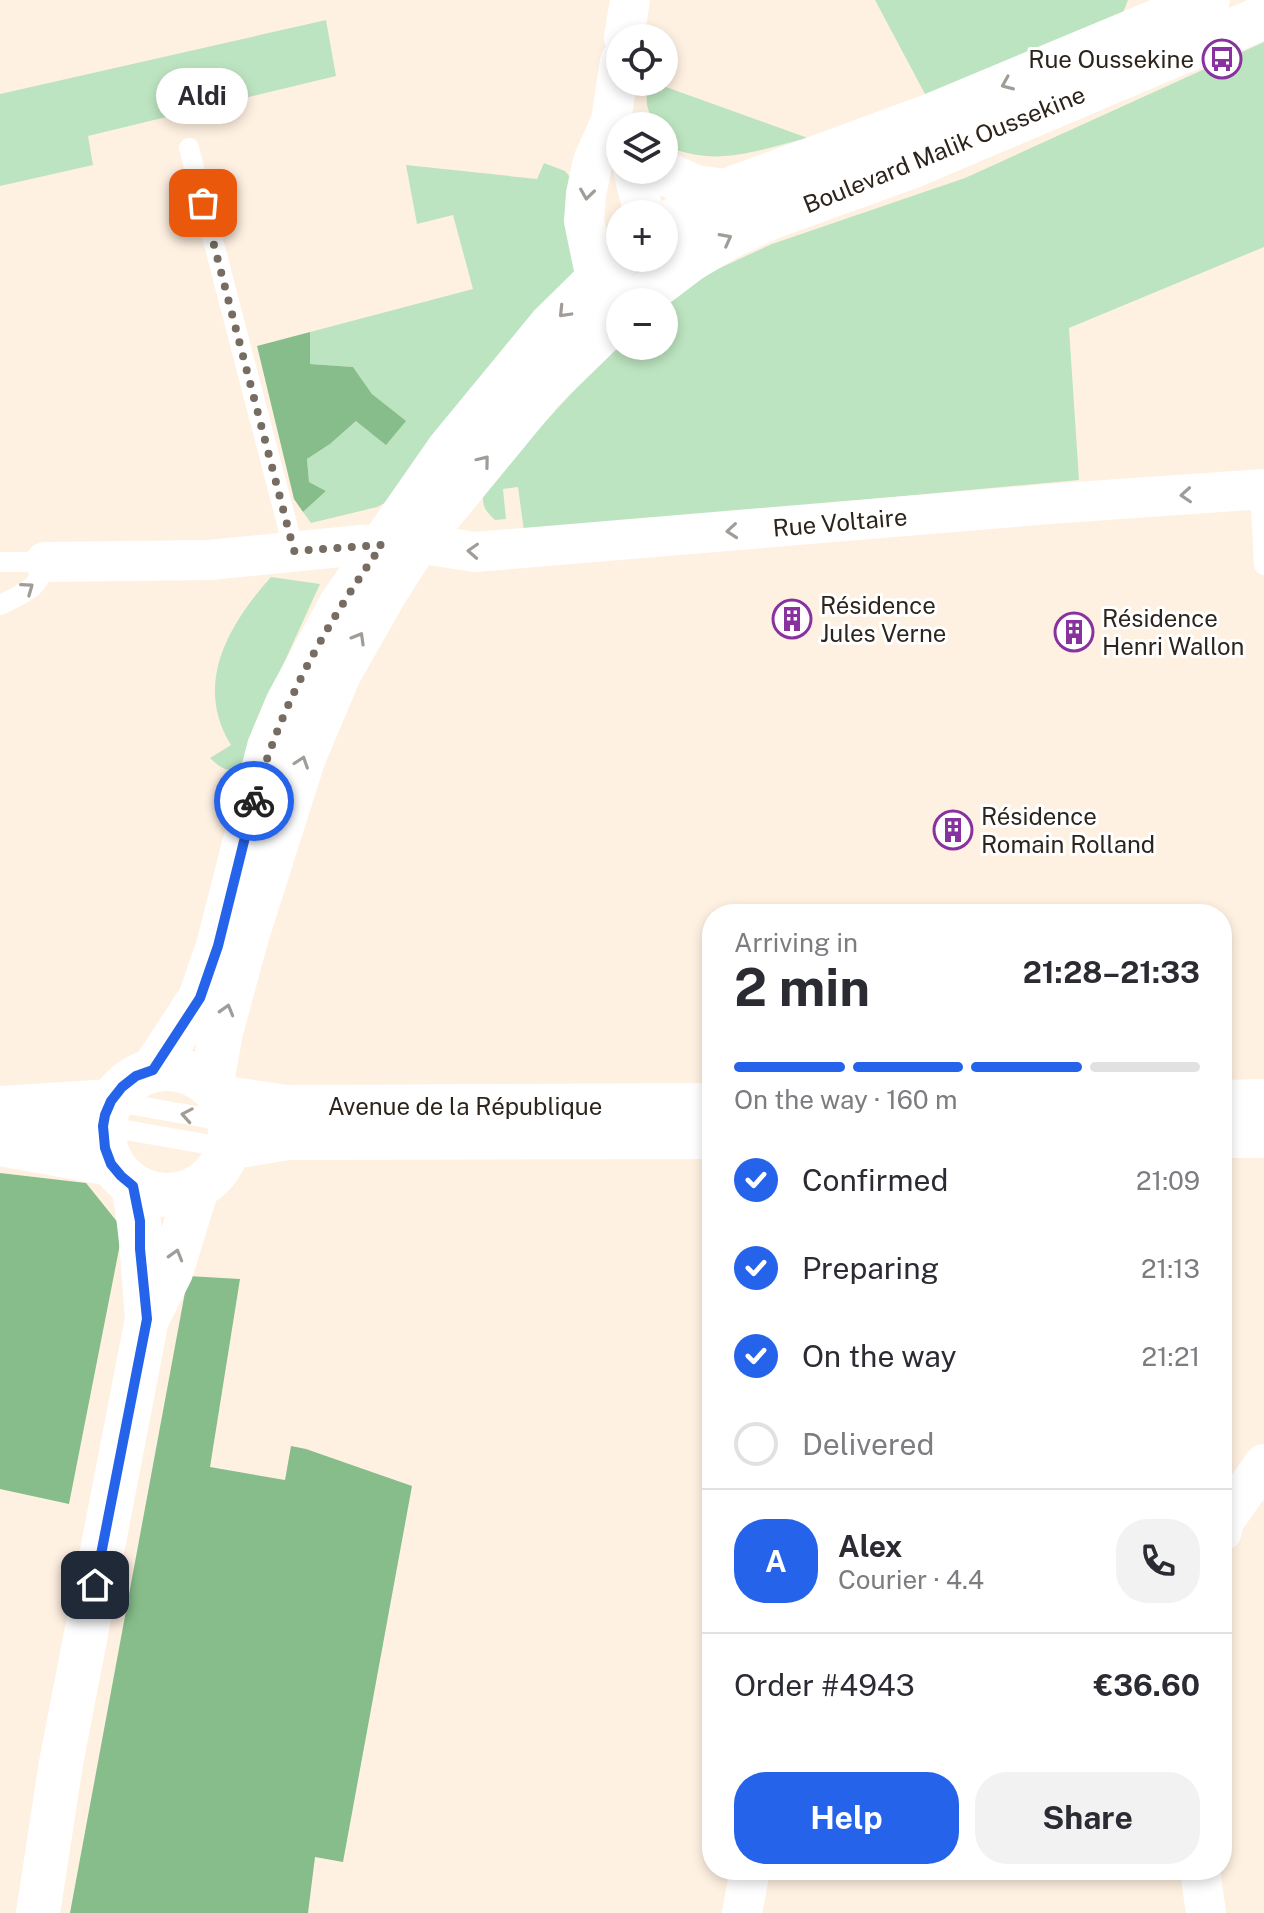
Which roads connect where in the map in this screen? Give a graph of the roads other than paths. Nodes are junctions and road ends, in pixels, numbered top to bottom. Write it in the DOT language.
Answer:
graph roads {
  1 [pos="630,0"];
  2 [pos="1208,0"];
  3 [pos="1145,14"];
  4 [pos="1264,17"];
  5 [pos="626,24"];
  6 [pos="606,142"];
  7 [pos="189,148"];
  8 [pos="678,179"];
  9 [pos="725,191"];
  10 [pos="678,217"];
  11 [pos="606,264"];
  12 [pos="606,270"];
  13 [pos="650,280"];
  14 [pos="606,329"];
  15 [pos="1262,489"];
  16 [pos="400,544"];
  17 [pos="294,551"];
  18 [pos="0,562"];
  19 [pos="45,562"];
  20 [pos="1264,565"];
  21 [pos="0,605"];
  22 [pos="153,1070"];
  23 [pos="1264,1101"];
  24 [pos="1232,1102"];
  25 [pos="702,1105"];
  26 [pos="0,1108"];
  27 [pos="222,1113"];
  28 [pos="702,1120"];
  29 [pos="1232,1120"];
  30 [pos="1264,1120"];
  31 [pos="0,1127"];
  32 [pos="1232,1136"];
  33 [pos="1264,1136"];
  34 [pos="702,1137"];
  35 [pos="0,1144"];
  36 [pos="115,1144"];
  37 [pos="197,1188"];
  38 [pos="147,1319"];
  39 [pos="1264,1464"];
  40 [pos="1232,1510"];
  41 [pos="748,1880"];
  42 [pos="1201,1880"];
  43 [pos="38,1913"];
  44 [pos="742,1913"];
  45 [pos="1206,1913"];
  1 -- 5 [label="street"];
  2 -- 3 [label="main road, Boulevard Malik Oussekine"];
  3 -- 9 [label="main road, Boulevard Malik Oussekine, one-way"];
  13 -- 4 [label="main road, Boulevard Malik Oussekine, one-way"];
  6 -- 11 [label="street, one-way"];
  7 -- 17 [label="lane"];
  8 -- 9 [label="main road"];
  9 -- 10 [label="main road, Boulevard Malik Oussekine"];
  12 -- 16 [label="main road, one-way"];
  16 -- 14 [label="main road, one-way"];
  15 -- 16 [label="street, Rue Voltaire, one-way"];
  15 -- 20 [label="lane"];
  16 -- 17 [label="street, Rue Voltaire"];
  16 -- 22 [label="main road"];
  27 -- 16 [label="main road, one-way"];
  17 -- 19 [label="street, Rue Voltaire"];
  18 -- 19 [label="lane"];
  21 -- 19 [label="lane, one-way"];
  22 -- 27 [label="main road"];
  22 -- 36 [label="main road"];
  23 -- 24 [label="main road"];
  25 -- 27 [label="main road, Avenue de la République"];
  26 -- 36 [label="main road"];
  27 -- 28 [label="lane"];
  27 -- 34 [label="main road, Avenue de la République"];
  27 -- 36 [label="lane"];
  27 -- 37 [label="main road"];
  29 -- 30 [label="lane"];
  31 -- 36 [label="lane"];
  32 -- 33 [label="main road"];
  35 -- 36 [label="main road"];
  36 -- 37 [label="main road"];
  36 -- 38 [label="main road"];
  38 -- 37 [label="main road, one-way"];
  38 -- 43 [label="main road"];
  39 -- 40 [label="street"];
  41 -- 44 [label="street"];
  42 -- 45 [label="street"];
}
